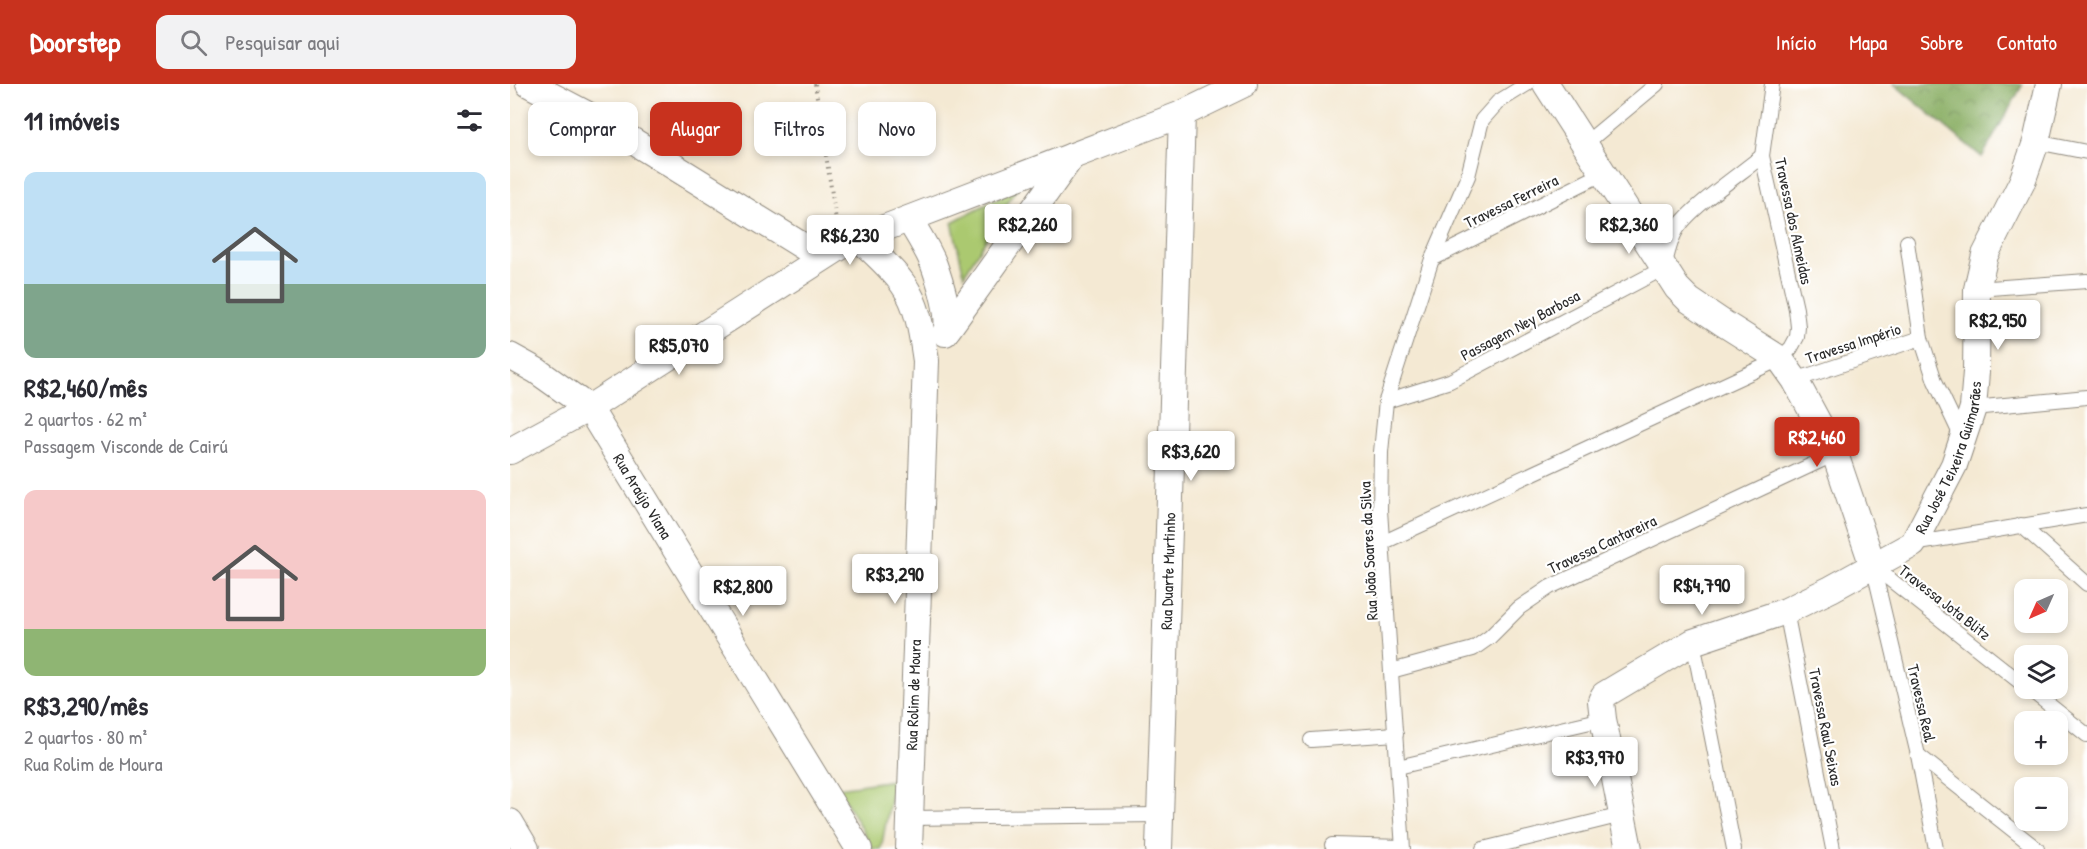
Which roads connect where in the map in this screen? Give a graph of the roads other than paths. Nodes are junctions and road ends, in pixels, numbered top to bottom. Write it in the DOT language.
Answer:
graph roads {
  1 [pos="529,84"];
  2 [pos="1244,84"];
  3 [pos="1527,84"];
  4 [pos="1546,84"];
  5 [pos="1657,84"];
  6 [pos="1772,84"];
  7 [pos="2049,84"];
  8 [pos="1182,114"];
  9 [pos="2036,142"];
  10 [pos="1586,143"];
  11 [pos="2087,152"];
  12 [pos="1072,156"];
  13 [pos="1762,156"];
  14 [pos="1604,173"];
  15 [pos="909,219"];
  16 [pos="1907,242"];
  17 [pos="840,248"];
  18 [pos="1432,259"];
  19 [pos="1664,268"];
  20 [pos="2087,281"];
  21 [pos="1977,289"];
  22 [pos="948,328"];
  23 [pos="1921,338"];
  24 [pos="510,356"];
  25 [pos="1780,359"];
  26 [pos="926,361"];
  27 [pos="1795,380"];
  28 [pos="2087,397"];
  29 [pos="1386,401"];
  30 [pos="589,408"];
  31 [pos="1973,408"];
  32 [pos="1963,440"];
  33 [pos="510,451"];
  34 [pos="1835,454"];
  35 [pos="2087,515"];
  36 [pos="2021,525"];
  37 [pos="1382,543"];
  38 [pos="1913,544"];
  39 [pos="1873,566"];
  40 [pos="2087,584"];
  41 [pos="1786,611"];
  42 [pos="1693,642"];
  43 [pos="1391,671"];
  44 [pos="2014,678"];
  45 [pos="2041,699"];
  46 [pos="1604,719"];
  47 [pos="1396,734"];
  48 [pos="2087,735"];
  49 [pos="1311,740"];
  50 [pos="1917,755"];
  51 [pos="1398,767"];
  52 [pos="1158,815"];
  53 [pos="1622,815"];
  54 [pos="909,818"];
  55 [pos="510,822"];
  56 [pos="1332,845"];
  57 [pos="1403,848"];
  58 [pos="526,849"];
  59 [pos="859,849"];
  60 [pos="909,849"];
  61 [pos="1159,849"];
  62 [pos="1483,849"];
  63 [pos="1629,849"];
  64 [pos="1734,849"];
  65 [pos="1833,849"];
  66 [pos="1936,849"];
  67 [pos="2037,849"];
  1 -- 17 [label="street, Rua Rolim de Moura"];
  2 -- 8 [label="street"];
  3 -- 18 [label="lane, Rua João Soares da Silva"];
  4 -- 10 [label="street"];
  5 -- 10 [label="lane"];
  6 -- 13 [label="lane, Travessa dos Almeidas"];
  7 -- 9 [label="street, Rua José Teixeira Guimarães"];
  8 -- 12 [label="street"];
  8 -- 52 [label="street, Rua Duarte Murtinho"];
  9 -- 11 [label="lane"];
  9 -- 21 [label="street, Rua José Teixeira Guimarães"];
  10 -- 14 [label="street"];
  12 -- 15 [label="street"];
  12 -- 22 [label="street"];
  13 -- 19 [label="lane"];
  13 -- 25 [label="lane, Travessa dos Almeidas"];
  14 -- 18 [label="lane, Travessa Ferreira"];
  14 -- 19 [label="street"];
  15 -- 17 [label="street"];
  15 -- 22 [label="street"];
  16 -- 23 [label="lane"];
  17 -- 26 [label="street, Rua Rolim de Moura"];
  17 -- 30 [label="street"];
  18 -- 29 [label="lane, Rua João Soares da Silva"];
  19 -- 25 [label="street"];
  19 -- 29 [label="lane, Passagem Ney Barbosa"];
  20 -- 21 [label="lane"];
  21 -- 31 [label="street, Rua José Teixeira Guimarães"];
  22 -- 26 [label="street"];
  23 -- 27 [label="lane, Travessa Império"];
  23 -- 32 [label="lane"];
  24 -- 30 [label="street, Rua Araújo Viana"];
  25 -- 27 [label="street"];
  25 -- 37 [label="lane"];
  26 -- 54 [label="street, Rua Rolim de Moura"];
  27 -- 34 [label="street"];
  28 -- 31 [label="lane"];
  29 -- 37 [label="lane, Rua João Soares da Silva"];
  30 -- 33 [label="street"];
  30 -- 59 [label="street, Rua Araújo Viana"];
  31 -- 32 [label="street, Rua José Teixeira Guimarães"];
  32 -- 38 [label="street, Rua José Teixeira Guimarães"];
  34 -- 39 [label="street"];
  34 -- 43 [label="lane, Travessa Cantareira"];
  35 -- 36 [label="lane"];
  36 -- 38 [label="lane"];
  36 -- 40 [label="lane"];
  37 -- 43 [label="lane, Rua João Soares da Silva"];
  38 -- 39 [label="street, Rua José Teixeira Guimarães"];
  39 -- 41 [label="street, Rua José Teixeira Guimarães"];
  39 -- 44 [label="lane, Travessa Jota Blitz"];
  39 -- 50 [label="lane, Travessa Real"];
  41 -- 42 [label="street, Rua José Teixeira Guimarães"];
  41 -- 65 [label="lane, Travessa Raul Seixas"];
  42 -- 46 [label="street, Rua José Teixeira Guimarães"];
  42 -- 64 [label="lane"];
  43 -- 47 [label="lane, Rua João Soares da Silva"];
  45 -- 48 [label="lane, Travessa Jota Blitz"];
  46 -- 51 [label="lane"];
  46 -- 53 [label="street, Rua José Teixeira Guimarães"];
  47 -- 49 [label="lane"];
  47 -- 51 [label="lane, Rua João Soares da Silva"];
  50 -- 66 [label="lane, Travessa Real"];
  50 -- 67 [label="lane"];
  51 -- 57 [label="lane, Rua João Soares da Silva"];
  52 -- 54 [label="lane"];
  52 -- 61 [label="street, Rua Duarte Murtinho"];
  53 -- 62 [label="lane"];
  53 -- 63 [label="street, Rua José Teixeira Guimarães"];
  54 -- 60 [label="street, Rua Rolim de Moura"];
  55 -- 58 [label="street"];
  56 -- 57 [label="lane"];
}
